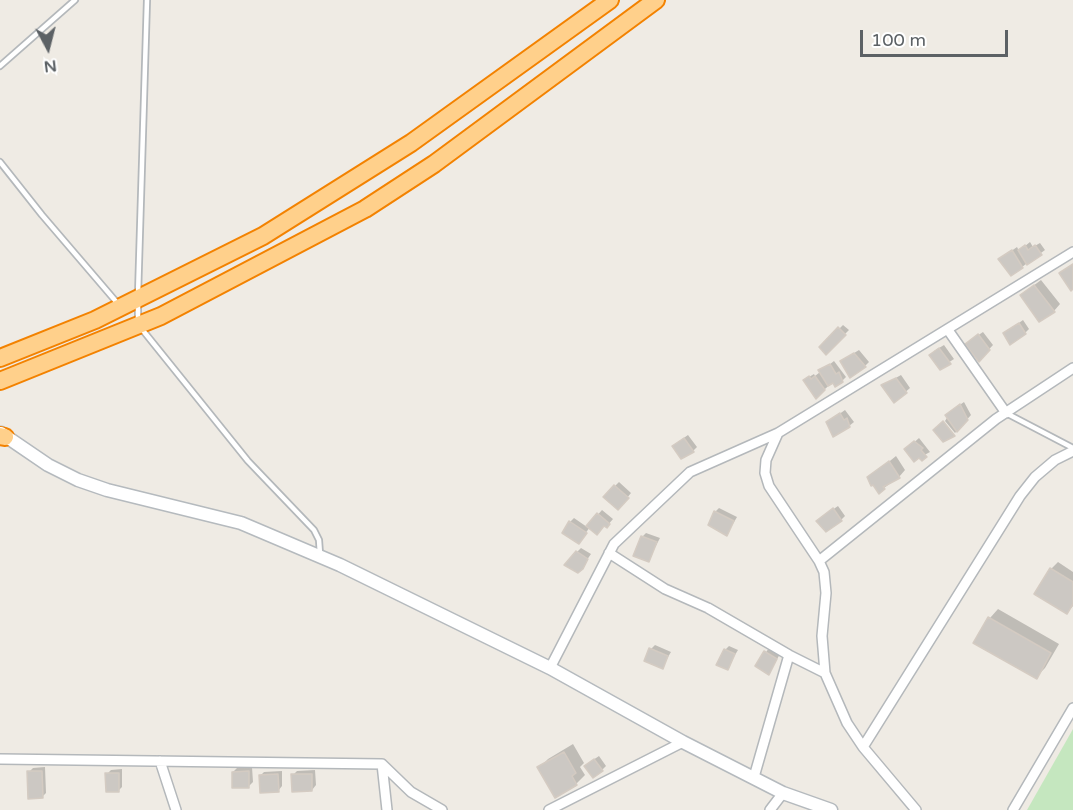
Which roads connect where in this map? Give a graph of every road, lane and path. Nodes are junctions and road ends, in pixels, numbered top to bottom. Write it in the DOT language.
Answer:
graph roads {
  1 [pos="75,0"];
  2 [pos="147,0"];
  3 [pos="610,0"];
  4 [pos="656,0"];
  5 [pos="0,66"];
  6 [pos="0,162"];
  7 [pos="1073,252"];
  8 [pos="138,299"];
  9 [pos="129,316"];
  10 [pos="948,330"];
  11 [pos="0,358"];
  12 [pos="1073,368"];
  13 [pos="0,381"];
  14 [pos="1006,413"];
  15 [pos="778,433"];
  16 [pos="2,435"];
  17 [pos="1073,450"];
  18 [pos="609,553"];
  19 [pos="320,557"];
  20 [pos="819,561"];
  21 [pos="789,655"];
  22 [pos="550,668"];
  23 [pos="825,673"];
  24 [pos="1073,708"];
  25 [pos="683,742"];
  26 [pos="863,747"];
  27 [pos="0,759"];
  28 [pos="160,761"];
  29 [pos="382,764"];
  30 [pos="754,777"];
  31 [pos="783,793"];
  32 [pos="176,810"];
  33 [pos="387,810"];
  34 [pos="442,810"];
  35 [pos="549,810"];
  36 [pos="770,810"];
  37 [pos="831,810"];
  38 [pos="916,810"];
  39 [pos="1013,810"];
  1 -- 5 [label="lane"];
  2 -- 8 [label="lane"];
  3 -- 8 [label="highway"];
  4 -- 9 [label="highway"];
  6 -- 9 [label="lane"];
  7 -- 10 [label="street"];
  8 -- 9 [label="highway"];
  9 -- 11 [label="highway"];
  9 -- 13 [label="highway"];
  9 -- 19 [label="lane"];
  10 -- 14 [label="street"];
  10 -- 15 [label="street"];
  12 -- 14 [label="street"];
  14 -- 17 [label="lane"];
  14 -- 20 [label="street"];
  15 -- 18 [label="street"];
  15 -- 20 [label="street"];
  16 -- 19 [label="street"];
  17 -- 26 [label="street"];
  18 -- 21 [label="street"];
  18 -- 22 [label="street"];
  19 -- 22 [label="street"];
  20 -- 23 [label="street"];
  21 -- 23 [label="street"];
  21 -- 30 [label="street"];
  22 -- 25 [label="street"];
  23 -- 26 [label="street"];
  24 -- 39 [label="street"];
  25 -- 30 [label="street"];
  25 -- 35 [label="street"];
  26 -- 38 [label="street"];
  27 -- 28 [label="street"];
  28 -- 29 [label="street"];
  28 -- 32 [label="street"];
  29 -- 33 [label="street"];
  29 -- 34 [label="street"];
  30 -- 31 [label="street"];
  31 -- 36 [label="street"];
  31 -- 37 [label="street"];
}
